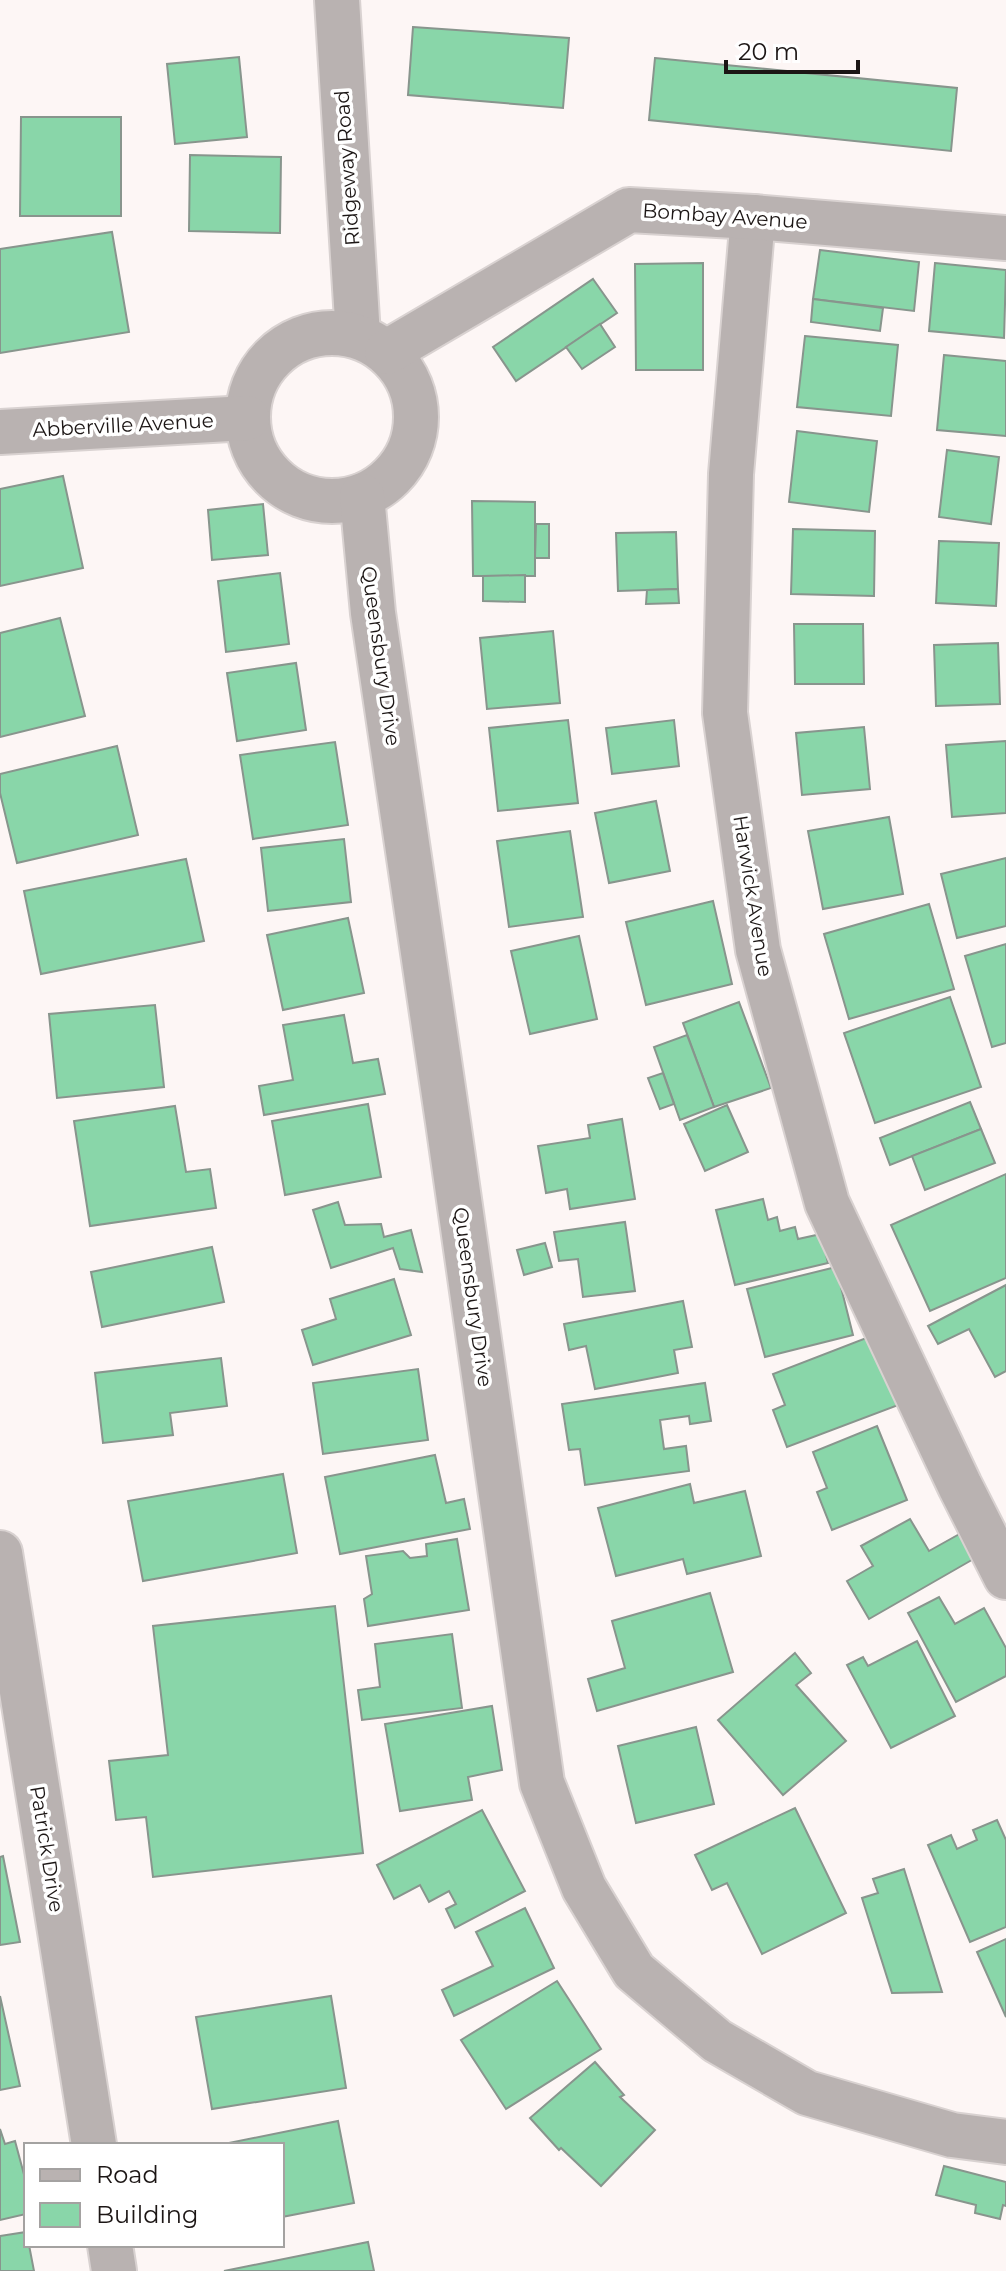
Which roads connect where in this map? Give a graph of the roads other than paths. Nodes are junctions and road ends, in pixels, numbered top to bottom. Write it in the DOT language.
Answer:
graph roads {
  1 [pos="337,0"];
  2 [pos="753,217"];
  3 [pos="1006,238"];
  4 [pos="372,344"];
  5 [pos="247,418"];
  6 [pos="0,432"];
  7 [pos="362,496"];
  8 [pos="0,1553"];
  9 [pos="1006,1577"];
  10 [pos="1006,2142"];
  11 [pos="94,2143"];
  12 [pos="110,2247"];
  13 [pos="114,2271"];
  1 -- 4 [label="street, Ridgeway Road"];
  2 -- 3 [label="street, Bombay Avenue"];
  2 -- 4 [label="street, Bombay Avenue"];
  2 -- 9 [label="street, Harwick Avenue"];
  4 -- 5 [label="street"];
  4 -- 7 [label="street"];
  5 -- 6 [label="street, Abberville Avenue"];
  5 -- 7 [label="street"];
  7 -- 10 [label="street, Queensbury Drive"];
  8 -- 11 [label="street, Patrick Drive"];
  12 -- 13 [label="street"];
}
